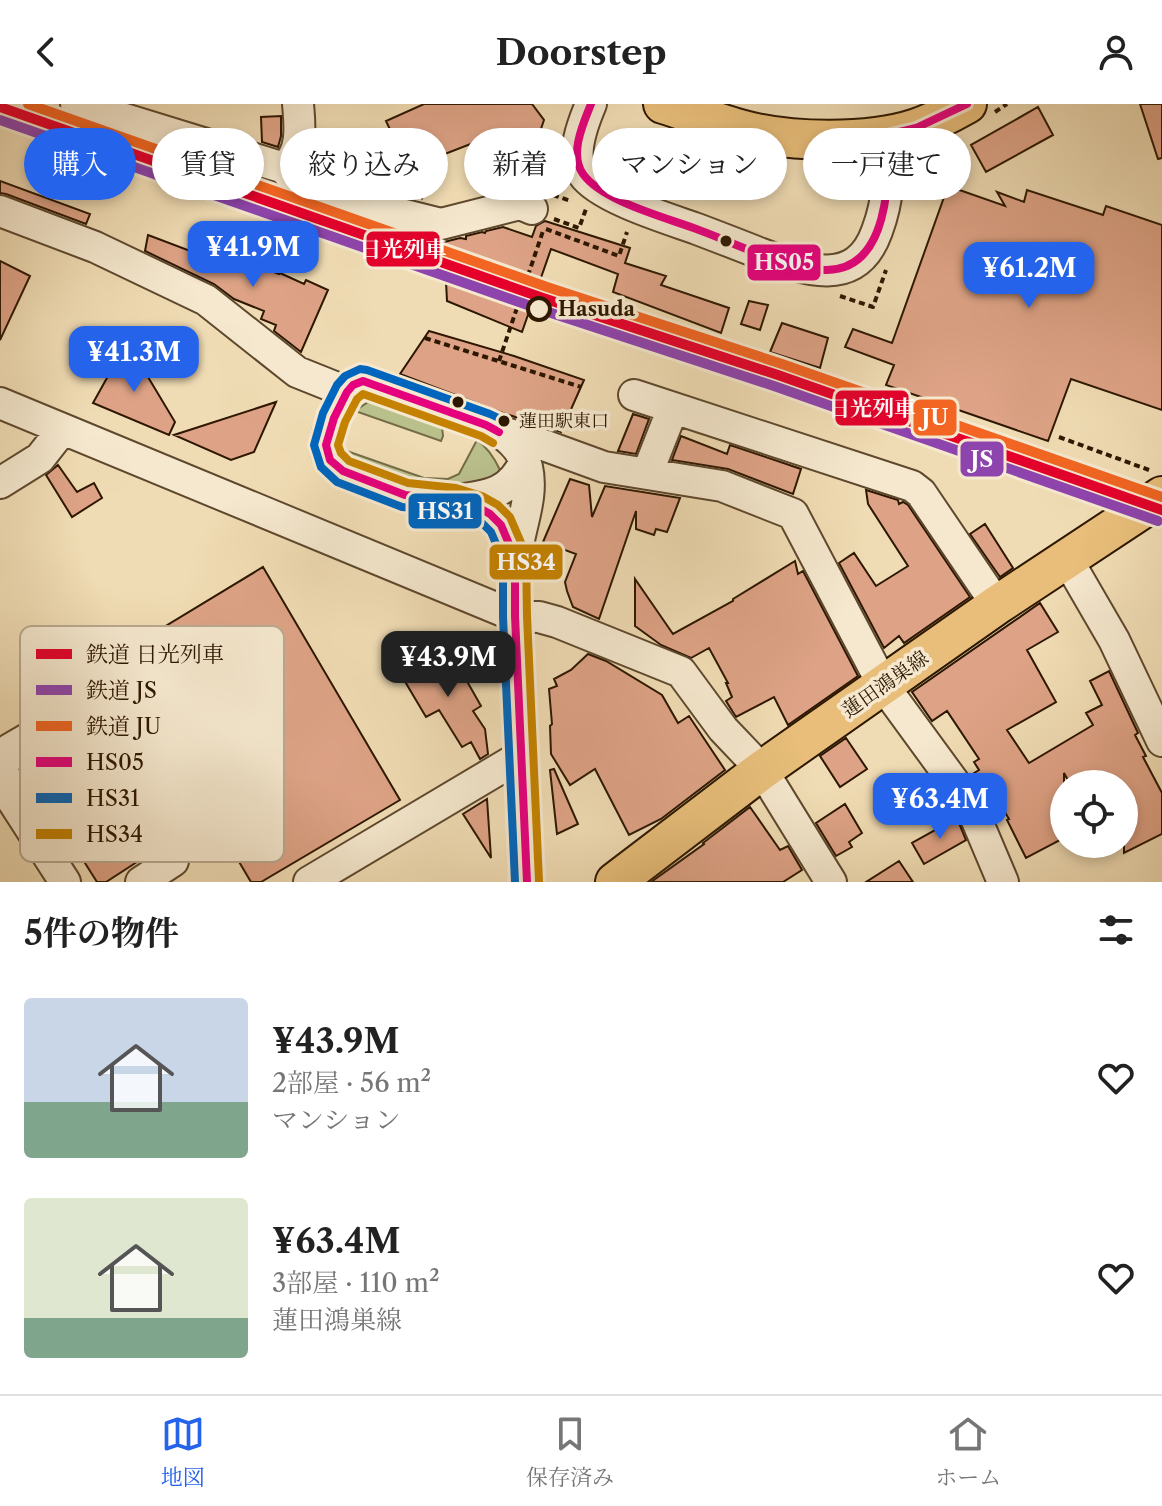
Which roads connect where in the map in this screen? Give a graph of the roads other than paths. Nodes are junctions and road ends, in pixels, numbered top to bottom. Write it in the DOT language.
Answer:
graph roads {
  1 [pos="76,104"];
  2 [pos="298,104"];
  3 [pos="591,104"];
  4 [pos="663,104"];
  5 [pos="978,110"];
  6 [pos="744,117"];
  7 [pos="300,128"];
  8 [pos="916,128"];
  9 [pos="803,140"];
  10 [pos="280,167"];
  11 [pos="351,200"];
  12 [pos="887,200"];
  13 [pos="540,205"];
  14 [pos="0,211"];
  15 [pos="347,392"];
  16 [pos="634,395"];
  17 [pos="0,403"];
  18 [pos="673,408"];
  19 [pos="62,430"];
  20 [pos="499,432"];
  21 [pos="525,460"];
  22 [pos="647,474"];
  23 [pos="0,483"];
  24 [pos="1158,484"];
  25 [pos="454,500"];
  26 [pos="515,558"];
  27 [pos="1067,559"];
  28 [pos="997,605"];
  29 [pos="515,616"];
  30 [pos="883,685"];
  31 [pos="1162,741"];
  32 [pos="3,755"];
  33 [pos="521,756"];
  34 [pos="762,770"];
  35 [pos="20,812"];
  36 [pos="52,862"];
  37 [pos="171,862"];
  38 [pos="65,882"];
  39 [pos="141,882"];
  40 [pos="309,882"];
  41 [pos="527,882"];
  42 [pos="615,882"];
  43 [pos="831,882"];
  44 [pos="1003,882"];
  1 -- 10 [label="street"];
  2 -- 7 [label="street"];
  3 -- 12 [label="street"];
  4 -- 6 [label="main road"];
  5 -- 8 [label="main road"];
  6 -- 9 [label="main road"];
  11 -- 13 [label="street"];
  14 -- 15 [label="street"];
  15 -- 20 [label="street"];
  15 -- 25 [label="street"];
  16 -- 18 [label="street"];
  17 -- 19 [label="street"];
  18 -- 22 [label="street"];
  18 -- 28 [label="street"];
  19 -- 23 [label="street"];
  19 -- 29 [label="street"];
  20 -- 21 [label="street"];
  20 -- 22 [label="street"];
  21 -- 25 [label="street"];
  21 -- 26 [label="street"];
  22 -- 30 [label="street"];
  24 -- 27 [label="main road, 蓮田鴻巣線"];
  25 -- 26 [label="street"];
  26 -- 29 [label="street"];
  27 -- 28 [label="main road, 蓮田鴻巣線"];
  27 -- 31 [label="street"];
  28 -- 30 [label="main road, 蓮田鴻巣線"];
  29 -- 33 [label="street"];
  29 -- 34 [label="street"];
  30 -- 34 [label="main road, 蓮田鴻巣線"];
  30 -- 44 [label="street"];
  32 -- 35 [label="street"];
  33 -- 40 [label="street"];
  33 -- 41 [label="street"];
  34 -- 42 [label="main road, 蓮田鴻巣線"];
  34 -- 43 [label="street"];
  36 -- 38 [label="street"];
  37 -- 39 [label="street"];
}
